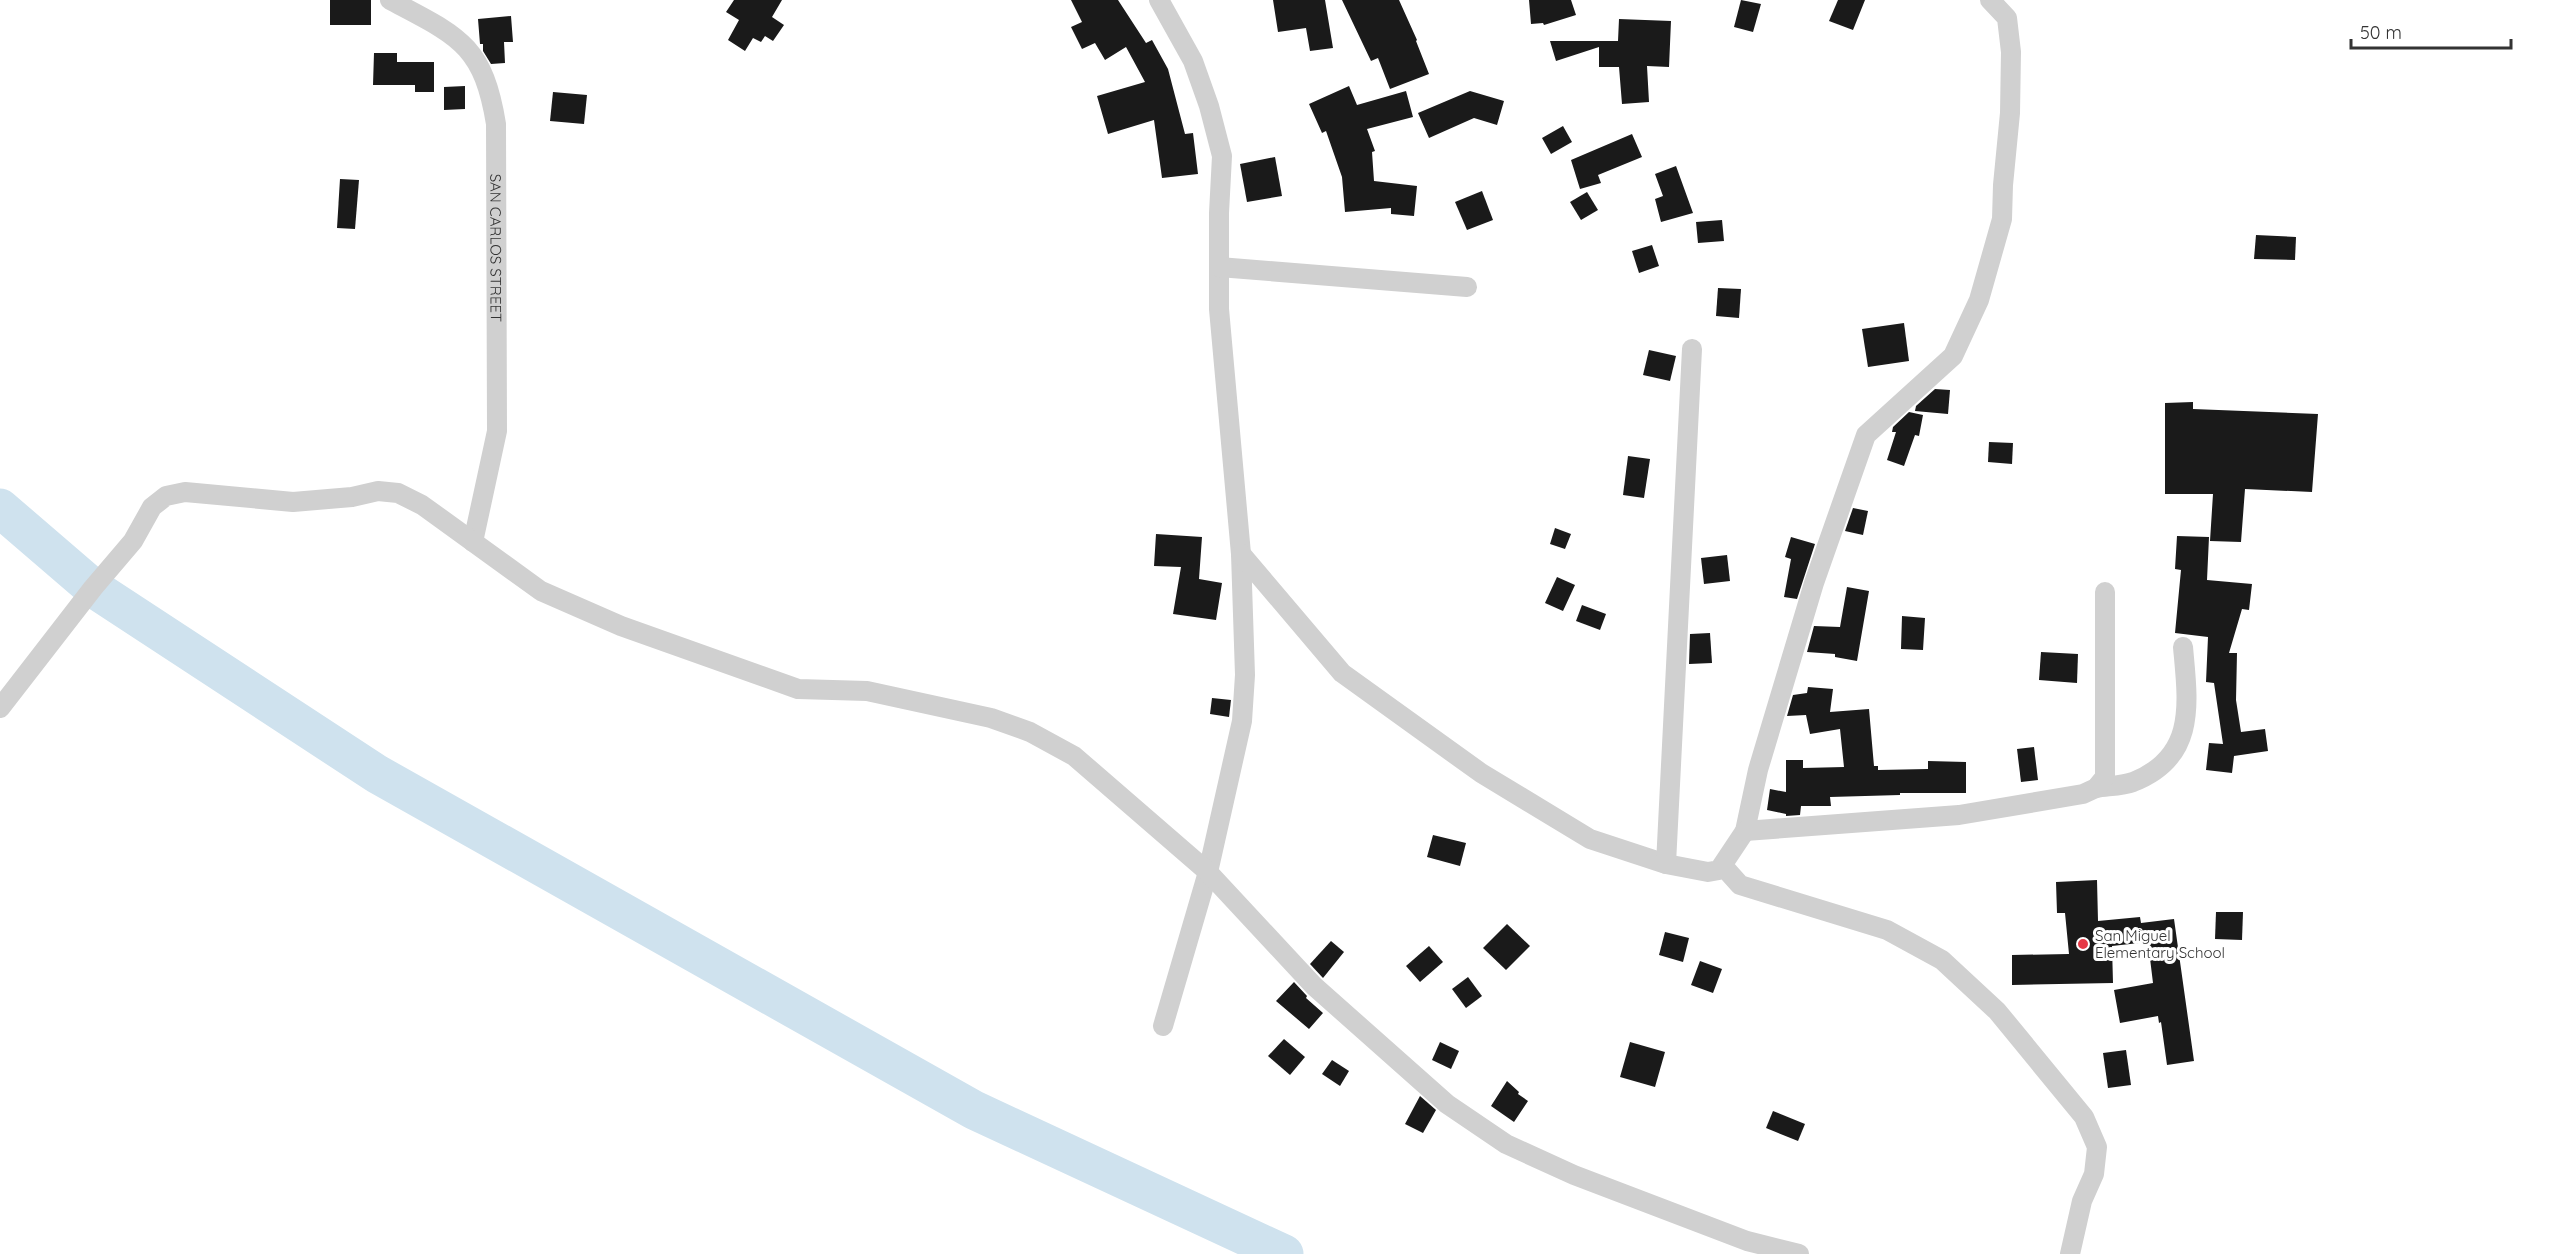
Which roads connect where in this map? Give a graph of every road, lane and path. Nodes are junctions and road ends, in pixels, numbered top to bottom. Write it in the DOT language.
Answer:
graph roads {
  1 [pos="390,0"];
  2 [pos="1159,0"];
  3 [pos="1990,0"];
  4 [pos="1219,267"];
  5 [pos="1467,287"];
  6 [pos="1692,350"];
  7 [pos="473,542"];
  8 [pos="1241,554"];
  9 [pos="2105,592"];
  10 [pos="2183,647"];
  11 [pos="0,708"];
  12 [pos="2096,788"];
  13 [pos="1745,831"];
  14 [pos="1666,864"];
  15 [pos="1723,866"];
  16 [pos="1208,872"];
  17 [pos="1163,1026"];
  18 [pos="1799,1254"];
  19 [pos="2070,1254"];
  1 -- 7 [label="street, SAN CARLOS STREET"];
  2 -- 4 [label="street"];
  3 -- 13 [label="street"];
  4 -- 5 [label="street"];
  4 -- 8 [label="street"];
  6 -- 14 [label="street"];
  7 -- 11 [label="street"];
  7 -- 16 [label="street"];
  8 -- 14 [label="street"];
  8 -- 16 [label="street"];
  9 -- 12 [label="street"];
  10 -- 12 [label="street"];
  12 -- 13 [label="street"];
  13 -- 15 [label="street"];
  14 -- 15 [label="street"];
  15 -- 19 [label="street"];
  16 -- 17 [label="street"];
  16 -- 18 [label="street"];
}
